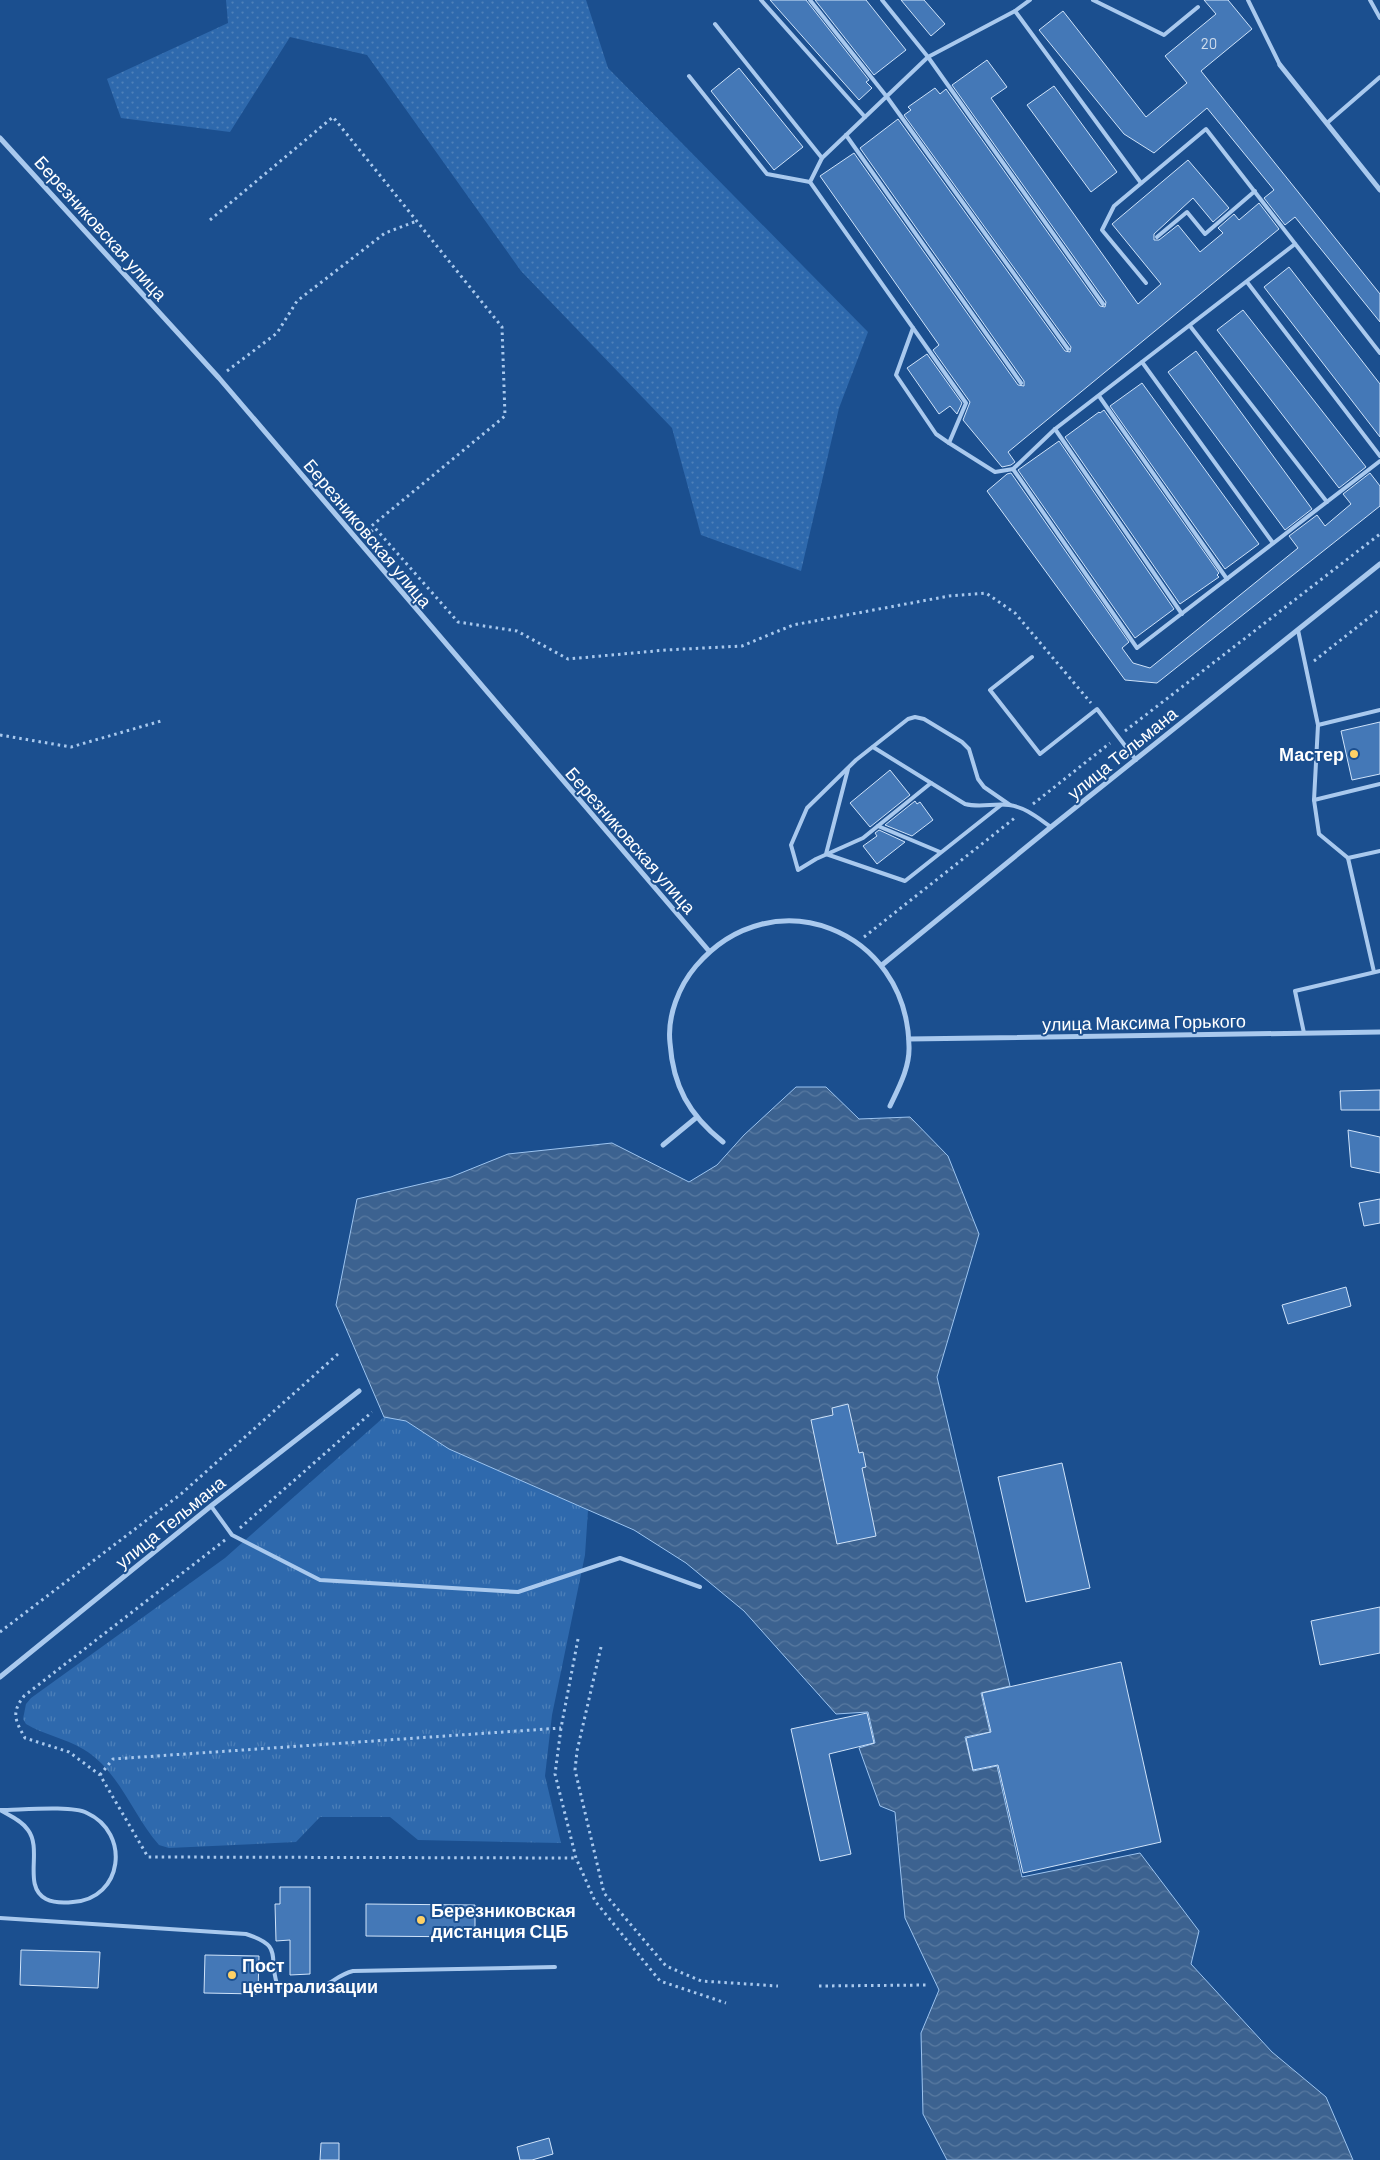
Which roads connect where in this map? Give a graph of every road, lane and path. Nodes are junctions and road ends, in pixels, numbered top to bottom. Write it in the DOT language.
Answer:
graph roads {
  1 [pos="761,0"];
  2 [pos="810,0"];
  3 [pos="882,0"];
  4 [pos="1030,0"];
  5 [pos="1093,0"];
  6 [pos="1248,0"];
  7 [pos="1370,0"];
  8 [pos="1198,7"];
  9 [pos="1015,11"];
  10 [pos="1380,18"];
  11 [pos="715,24"];
  12 [pos="928,58"];
  13 [pos="1280,64"];
  14 [pos="689,76"];
  15 [pos="1380,77"];
  16 [pos="887,97"];
  17 [pos="865,118"];
  18 [pos="1328,123"];
  19 [pos="846,135"];
  20 [pos="0,138"];
  21 [pos="822,158"];
  22 [pos="810,182"];
  23 [pos="1141,183"];
  24 [pos="1380,190"];
  25 [pos="1255,191"];
  26 [pos="210,220"];
  27 [pos="417,220"];
  28 [pos="1157,237"];
  29 [pos="1296,244"];
  30 [pos="1247,282"];
  31 [pos="1146,283"];
  32 [pos="1103,304"];
  33 [pos="1190,326"];
  34 [pos="913,328"];
  35 [pos="1068,349"];
  36 [pos="1380,353"];
  37 [pos="1142,362"];
  38 [pos="218,378"];
  39 [pos="1021,383"];
  40 [pos="1099,396"];
  41 [pos="1055,429"];
  42 [pos="949,443"];
  43 [pos="1380,456"];
  44 [pos="1380,461"];
  45 [pos="1013,468"];
  46 [pos="1327,502"];
  47 [pos="357,542"];
  48 [pos="1273,543"];
  49 [pos="1380,564"];
  50 [pos="1227,579"];
  51 [pos="1380,609"];
  52 [pos="1182,614"];
  53 [pos="1298,630"];
  54 [pos="1032,657"];
  55 [pos="1306,667"];
  56 [pos="1097,709"];
  57 [pos="1380,710"];
  58 [pos="161,721"];
  59 [pos="1318,725"];
  60 [pos="0,735"];
  61 [pos="873,746"];
  62 [pos="1136,760"];
  63 [pos="849,767"];
  64 [pos="931,783"];
  65 [pos="1380,784"];
  66 [pos="1314,800"];
  67 [pos="1001,805"];
  68 [pos="1010,805"];
  69 [pos="878,826"];
  70 [pos="1051,827"];
  71 [pos="1380,851"];
  72 [pos="940,852"];
  73 [pos="826,854"];
  74 [pos="1348,858"];
  75 [pos="709,951"];
  76 [pos="882,965"];
  77 [pos="1380,970"];
  78 [pos="1374,972"];
  79 [pos="1380,1032"];
  80 [pos="1304,1033"];
  81 [pos="909,1039"];
  82 [pos="890,1106"];
  83 [pos="697,1117"];
  84 [pos="724,1142"];
  85 [pos="663,1145"];
  86 [pos="338,1354"];
  87 [pos="359,1391"];
  88 [pos="372,1412"];
  89 [pos="211,1506"];
  90 [pos="232,1535"];
  91 [pos="700,1586"];
  92 [pos="0,1632"];
  93 [pos="578,1639"];
  94 [pos="601,1647"];
  95 [pos="0,1678"];
  96 [pos="560,1728"];
  97 [pos="100,1775"];
  98 [pos="0,1810"];
  99 [pos="576,1858"];
  100 [pos="0,1918"];
  101 [pos="555,1967"];
  102 [pos="778,1986"];
  103 [pos="819,1986"];
  104 [pos="927,1986"];
  105 [pos="726,2003"];
  1 -- 17 [label="lane"];
  2 -- 16 [label="lane"];
  3 -- 12 [label="lane"];
  4 -- 9 [label="lane"];
  5 -- 8 [label="lane"];
  6 -- 13 [label="lane"];
  7 -- 10 [label="lane"];
  9 -- 12 [label="lane"];
  9 -- 23 [label="lane"];
  11 -- 21 [label="lane"];
  12 -- 16 [label="lane"];
  12 -- 32 [label="lane"];
  13 -- 18 [label="street"];
  14 -- 22 [label="lane"];
  15 -- 18 [label="lane"];
  16 -- 17 [label="lane"];
  16 -- 35 [label="lane"];
  17 -- 19 [label="lane"];
  18 -- 24 [label="street"];
  19 -- 21 [label="lane"];
  19 -- 39 [label="lane"];
  20 -- 38 [label="street, Березниковская улица"];
  21 -- 22 [label="lane"];
  22 -- 34 [label="lane"];
  23 -- 25 [label="lane"];
  23 -- 31 [label="lane"];
  25 -- 28 [label="lane"];
  25 -- 29 [label="lane"];
  26 -- 27 [label="path"];
  27 -- 38 [label="path"];
  27 -- 47 [label="path"];
  29 -- 30 [label="lane"];
  29 -- 36 [label="lane"];
  30 -- 33 [label="lane"];
  30 -- 43 [label="lane"];
  33 -- 37 [label="lane"];
  33 -- 46 [label="lane"];
  34 -- 42 [label="lane"];
  34 -- 42 [label="lane"];
  37 -- 40 [label="lane"];
  37 -- 48 [label="lane"];
  38 -- 47 [label="street, Березниковская улица"];
  40 -- 41 [label="lane"];
  40 -- 50 [label="lane"];
  41 -- 45 [label="lane"];
  41 -- 52 [label="lane"];
  42 -- 45 [label="lane"];
  44 -- 46 [label="lane"];
  45 -- 52 [label="lane"];
  46 -- 48 [label="lane"];
  47 -- 56 [label="path"];
  47 -- 75 [label="street, Березниковская улица"];
  48 -- 50 [label="lane"];
  49 -- 53 [label="street, улица Тельмана"];
  50 -- 52 [label="lane"];
  51 -- 55 [label="path"];
  53 -- 55 [label="lane"];
  53 -- 62 [label="street, улица Тельмана"];
  54 -- 56 [label="lane"];
  55 -- 59 [label="lane"];
  56 -- 62 [label="lane"];
  57 -- 59 [label="lane"];
  58 -- 60 [label="path"];
  59 -- 66 [label="lane"];
  61 -- 63 [label="lane"];
  61 -- 64 [label="lane"];
  61 -- 68 [label="lane"];
  62 -- 70 [label="street, улица Тельмана"];
  63 -- 73 [label="lane"];
  63 -- 73 [label="lane"];
  64 -- 67 [label="lane"];
  64 -- 69 [label="lane"];
  65 -- 66 [label="lane"];
  66 -- 74 [label="lane"];
  67 -- 68 [label="lane"];
  67 -- 72 [label="lane"];
  68 -- 70 [label="lane"];
  69 -- 72 [label="lane"];
  69 -- 73 [label="lane"];
  70 -- 76 [label="street, улица Тельмана"];
  71 -- 74 [label="lane"];
  72 -- 73 [label="lane"];
  74 -- 78 [label="lane"];
  75 -- 76 [label="street"];
  75 -- 83 [label="street"];
  76 -- 81 [label="street"];
  77 -- 78 [label="lane"];
  78 -- 80 [label="lane"];
  79 -- 80 [label="street, улица Максима Горького"];
  80 -- 81 [label="street, улица Максима Горького"];
  81 -- 82 [label="street"];
  83 -- 84 [label="street"];
  83 -- 85 [label="street"];
  86 -- 92 [label="path"];
  87 -- 89 [label="street, улица Тельмана"];
  88 -- 90 [label="path"];
  89 -- 90 [label="lane"];
  89 -- 95 [label="street, улица Тельмана"];
  90 -- 91 [label="lane"];
  90 -- 97 [label="path"];
  93 -- 96 [label="path"];
  94 -- 102 [label="path"];
  96 -- 97 [label="path"];
  96 -- 99 [label="path"];
  97 -- 99 [label="path"];
  98 -- 98 [label="lane"];
  99 -- 105 [label="path"];
  100 -- 101 [label="lane"];
  103 -- 104 [label="path"];
}
